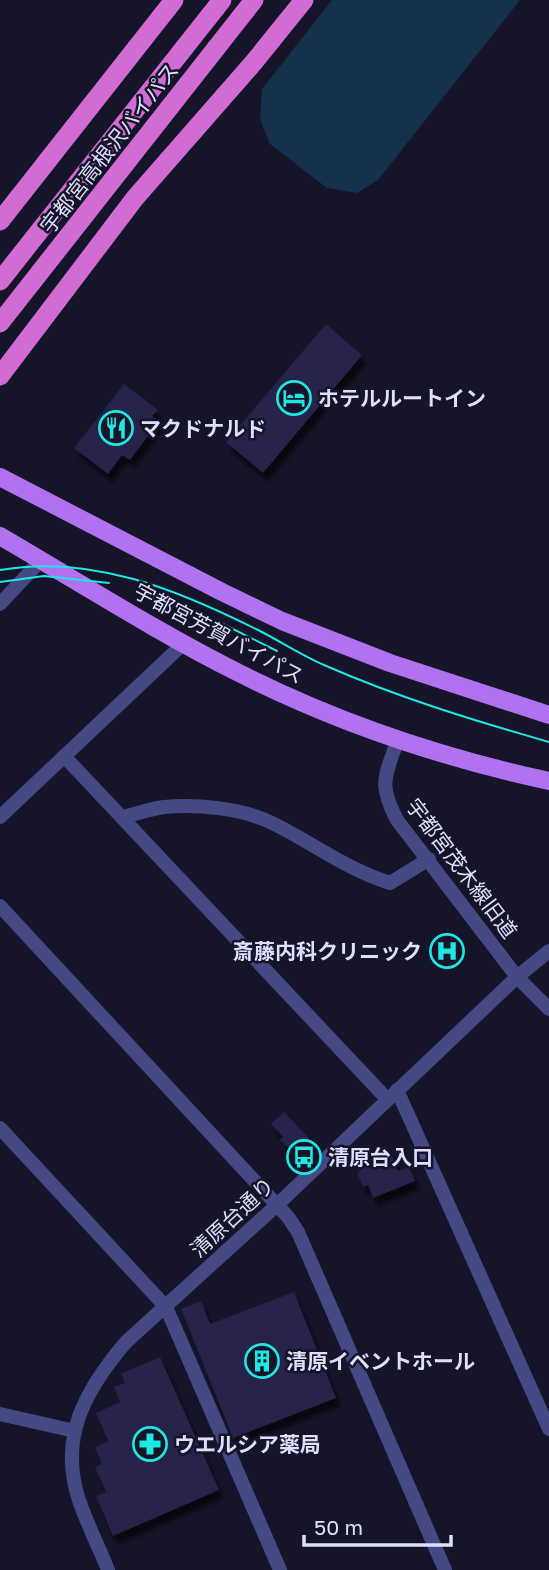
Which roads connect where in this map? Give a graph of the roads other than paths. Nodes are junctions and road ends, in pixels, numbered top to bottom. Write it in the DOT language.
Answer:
graph roads {
  1 [pos="174,0"];
  2 [pos="222,0"];
  3 [pos="254,0"];
  4 [pos="304,0"];
  5 [pos="0,221"];
  6 [pos="0,281"];
  7 [pos="0,323"];
  8 [pos="0,376"];
  9 [pos="0,477"];
  10 [pos="0,536"];
  11 [pos="41,559"];
  12 [pos="0,604"];
  13 [pos="183,644"];
  14 [pos="549,715"];
  15 [pos="398,738"];
  16 [pos="64,755"];
  17 [pos="549,781"];
  18 [pos="0,817"];
  19 [pos="122,817"];
  20 [pos="429,859"];
  21 [pos="0,906"];
  22 [pos="549,951"];
  23 [pos="517,977"];
  24 [pos="549,1009"];
  25 [pos="392,1094"];
  26 [pos="0,1128"];
  27 [pos="278,1204"];
  28 [pos="166,1307"];
  29 [pos="0,1414"];
  30 [pos="549,1429"];
  31 [pos="75,1432"];
  32 [pos="108,1570"];
  33 [pos="280,1570"];
  34 [pos="445,1570"];
  1 -- 5 [label="highway"];
  2 -- 6 [label="highway, 宇都宮高根沢バイパス"];
  3 -- 7 [label="highway, 宇都宮高根沢バイパス"];
  4 -- 8 [label="highway"];
  9 -- 14 [label="main road, 宇都宮芳賀バイパス"];
  10 -- 11 [label="main road, 宇都宮芳賀バイパス"];
  11 -- 12 [label="street"];
  11 -- 13 [label="main road, 宇都宮芳賀バイパス"];
  13 -- 15 [label="main road, 宇都宮芳賀バイパス"];
  13 -- 16 [label="street"];
  15 -- 17 [label="main road, 宇都宮芳賀バイパス"];
  15 -- 20 [label="street, 宇都宮茂木線旧道"];
  16 -- 18 [label="street"];
  16 -- 19 [label="street"];
  19 -- 20 [label="street"];
  19 -- 25 [label="street"];
  20 -- 23 [label="street, 宇都宮茂木線旧道"];
  21 -- 27 [label="street"];
  22 -- 23 [label="street, 清原台通り"];
  23 -- 24 [label="street, 宇都宮茂木線旧道"];
  23 -- 25 [label="street, 清原台通り"];
  25 -- 27 [label="street, 清原台通り"];
  25 -- 30 [label="street"];
  26 -- 28 [label="street"];
  27 -- 28 [label="street, 清原台通り"];
  27 -- 34 [label="street"];
  28 -- 31 [label="street, 清原台通り"];
  28 -- 33 [label="street"];
  29 -- 31 [label="street"];
  31 -- 32 [label="street, 清原台通り"];
}
